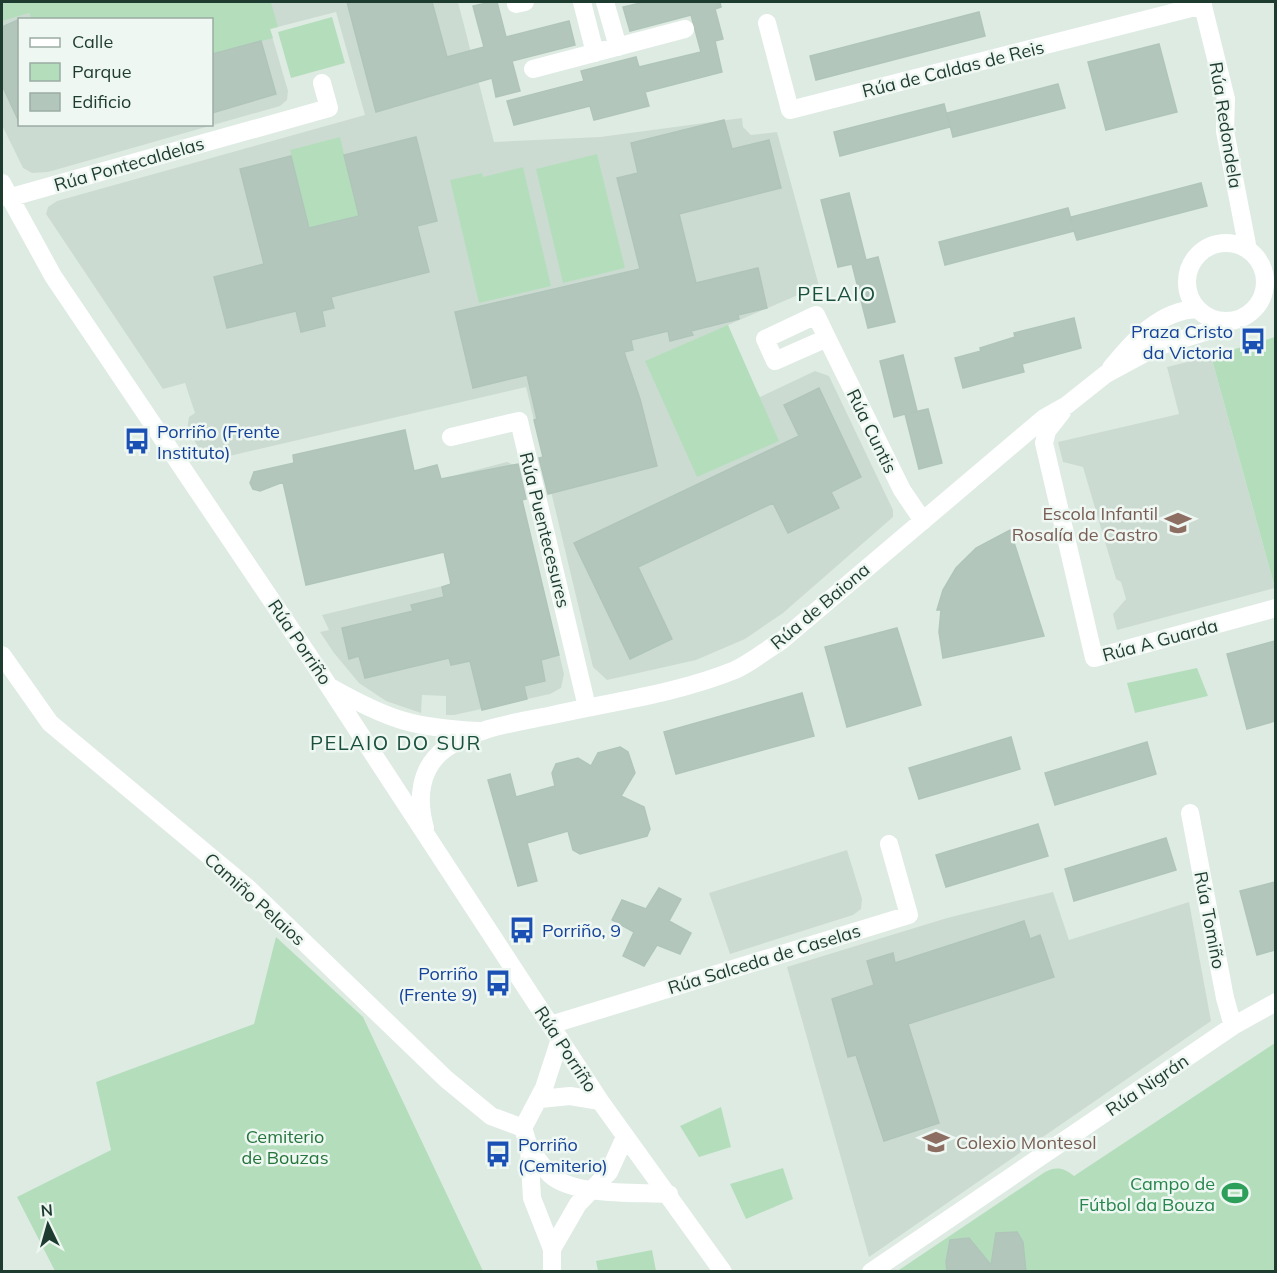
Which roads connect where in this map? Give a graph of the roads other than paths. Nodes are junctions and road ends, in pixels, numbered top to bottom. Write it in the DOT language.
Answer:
graph roads {
  1 [pos="582,2"];
  2 [pos="605,2"];
  3 [pos="1202,3"];
  4 [pos="767,23"];
  5 [pos="685,29"];
  6 [pos="618,47"];
  7 [pos="595,52"];
  8 [pos="533,69"];
  9 [pos="322,83"];
  10 [pos="5,190"];
  11 [pos="1252,252"];
  12 [pos="1275,255"];
  13 [pos="1270,282"];
  14 [pos="1198,309"];
  15 [pos="1227,321"];
  16 [pos="827,338"];
  17 [pos="1106,374"];
  18 [pos="1067,405"];
  19 [pos="451,438"];
  20 [pos="923,521"];
  21 [pos="1275,608"];
  22 [pos="2,655"];
  23 [pos="330,687"];
  24 [pos="587,707"];
  25 [pos="481,731"];
  26 [pos="1190,813"];
  27 [pos="428,839"];
  28 [pos="890,844"];
  29 [pos="1275,1002"];
  30 [pos="1233,1026"];
  31 [pos="555,1032"];
  32 [pos="540,1099"];
  33 [pos="600,1101"];
  34 [pos="523,1128"];
  35 [pos="625,1137"];
  36 [pos="529,1147"];
  37 [pos="592,1190"];
  38 [pos="669,1194"];
  39 [pos="552,1249"];
  40 [pos="552,1272"];
  41 [pos="723,1272"];
  42 [pos="872,1272"];
  1 -- 7 [label="street"];
  2 -- 6 [label="street"];
  3 -- 4 [label="street, Rúa de Caldas de Reis"];
  3 -- 11 [label="street, Rúa Redondela"];
  5 -- 6 [label="street"];
  6 -- 7 [label="street"];
  7 -- 8 [label="street"];
  9 -- 10 [label="street, Rúa Pontecaldelas"];
  10 -- 23 [label="street, Rúa Porriño"];
  11 -- 12 [label="street"];
  11 -- 13 [label="street, Rúa de Baiona"];
  11 -- 14 [label="street"];
  13 -- 15 [label="street, Rúa de Baiona"];
  14 -- 15 [label="street"];
  14 -- 17 [label="street, Rúa de Baiona"];
  15 -- 17 [label="street, Rúa de Baiona"];
  16 -- 20 [label="street, Rúa Cuntis"];
  17 -- 18 [label="street, Rúa de Baiona"];
  18 -- 20 [label="street, Rúa de Baiona"];
  18 -- 21 [label="street, Rúa A Guarda"];
  19 -- 24 [label="street, Rúa Puentecesures"];
  20 -- 24 [label="street, Rúa de Baiona"];
  22 -- 34 [label="street, Camiño Pelaios"];
  23 -- 25 [label="street, Rúa de Baiona"];
  23 -- 27 [label="street, Rúa Porriño"];
  24 -- 25 [label="street, Rúa de Baiona"];
  25 -- 27 [label="street, Rúa de Baiona"];
  26 -- 30 [label="street, Rúa Tomiño"];
  27 -- 31 [label="street, Rúa Porriño"];
  28 -- 31 [label="street, Rúa Salceda de Caselas"];
  29 -- 30 [label="street, Rúa Nigrán"];
  30 -- 42 [label="street, Rúa Nigrán"];
  31 -- 32 [label="street"];
  31 -- 33 [label="street, Rúa Porriño"];
  32 -- 33 [label="street"];
  32 -- 34 [label="street"];
  33 -- 35 [label="street"];
  34 -- 36 [label="street"];
  35 -- 37 [label="street"];
  35 -- 38 [label="street"];
  36 -- 37 [label="street"];
  36 -- 39 [label="street"];
  37 -- 38 [label="street"];
  37 -- 39 [label="street"];
  38 -- 41 [label="street"];
  39 -- 40 [label="street"];
}
